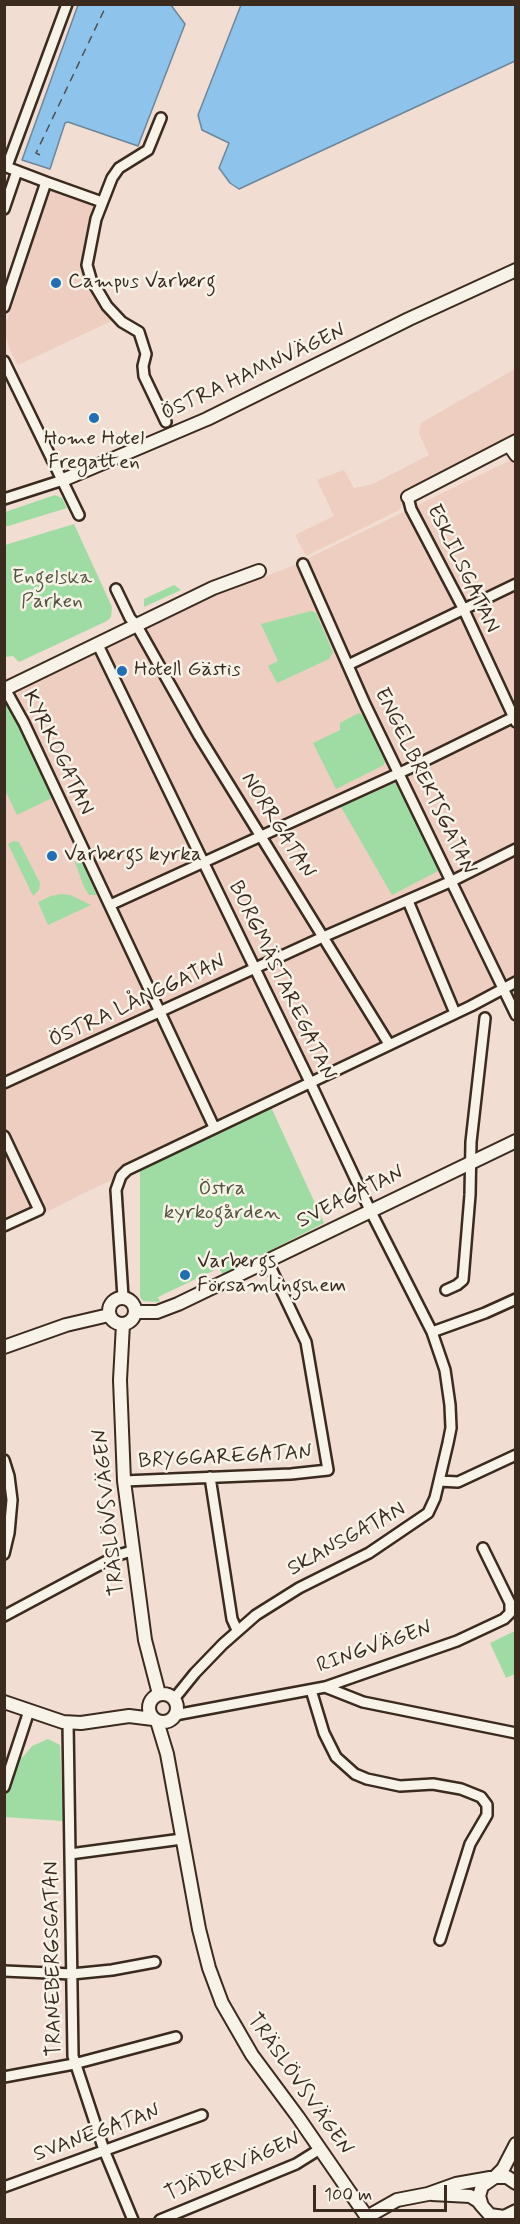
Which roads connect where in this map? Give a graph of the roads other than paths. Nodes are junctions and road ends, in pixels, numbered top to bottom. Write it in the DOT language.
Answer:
graph roads {
  1 [pos="67,4"];
  2 [pos="161,118"];
  3 [pos="6,166"];
  4 [pos="17,171"];
  5 [pos="46,182"];
  6 [pos="102,202"];
  7 [pos="4,209"];
  8 [pos="516,270"];
  9 [pos="4,307"];
  10 [pos="4,360"];
  11 [pos="166,422"];
  12 [pos="513,447"];
  13 [pos="63,480"];
  14 [pos="408,497"];
  15 [pos="4,499"];
  16 [pos="79,515"];
  17 [pos="303,564"];
  18 [pos="259,571"];
  19 [pos="516,584"];
  20 [pos="116,588"];
  21 [pos="463,608"];
  22 [pos="136,626"];
  23 [pos="98,645"];
  24 [pos="348,665"];
  25 [pos="5,688"];
  26 [pos="515,718"];
  27 [pos="398,773"];
  28 [pos="261,835"];
  29 [pos="516,849"];
  30 [pos="203,862"];
  31 [pos="452,881"];
  32 [pos="408,901"];
  33 [pos="110,905"];
  34 [pos="323,937"];
  35 [pos="254,969"];
  36 [pos="516,982"];
  37 [pos="503,989"];
  38 [pos="161,1011"];
  39 [pos="455,1013"];
  40 [pos="516,1015"];
  41 [pos="485,1018"];
  42 [pos="389,1044"];
  43 [pos="310,1082"];
  44 [pos="4,1083"];
  45 [pos="214,1127"];
  46 [pos="4,1136"];
  47 [pos="516,1141"];
  48 [pos="471,1163"];
  49 [pos="370,1210"];
  50 [pos="4,1226"];
  51 [pos="267,1260"];
  52 [pos="446,1290"];
  53 [pos="123,1297"];
  54 [pos="514,1303"];
  55 [pos="136,1312"];
  56 [pos="110,1315"];
  57 [pos="123,1324"];
  58 [pos="432,1332"];
  59 [pos="4,1347"];
  60 [pos="516,1455"];
  61 [pos="4,1460"];
  62 [pos="210,1477"];
  63 [pos="124,1481"];
  64 [pos="439,1481"];
  65 [pos="483,1548"];
  66 [pos="5,1549"];
  67 [pos="132,1551"];
  68 [pos="4,1616"];
  69 [pos="237,1630"];
  70 [pos="325,1686"];
  71 [pos="311,1690"];
  72 [pos="159,1694"];
  73 [pos="174,1699"];
  74 [pos="4,1702"];
  75 [pos="149,1703"];
  76 [pos="29,1711"];
  77 [pos="129,1716"];
  78 [pos="164,1719"];
  79 [pos="68,1722"];
  80 [pos="516,1733"];
  81 [pos="4,1787"];
  82 [pos="182,1839"];
  83 [pos="70,1854"];
  84 [pos="440,1940"];
  85 [pos="154,1962"];
  86 [pos="4,1971"];
  87 [pos="72,1974"];
  88 [pos="176,2037"];
  89 [pos="74,2064"];
  90 [pos="4,2077"];
  91 [pos="202,2115"];
  92 [pos="516,2144"];
  93 [pos="320,2149"];
  94 [pos="104,2150"];
  95 [pos="493,2177"];
  96 [pos="516,2183"];
  97 [pos="4,2187"];
  98 [pos="428,2194"];
  99 [pos="483,2212"];
  100 [pos="510,2214"];
  101 [pos="368,2218"];
  102 [pos="133,2220"];
  103 [pos="160,2220"];
  1 -- 3 [label="street"];
  2 -- 6 [label="street"];
  3 -- 4 [label="street"];
  4 -- 5 [label="street"];
  4 -- 7 [label="street"];
  5 -- 6 [label="street"];
  5 -- 9 [label="street"];
  6 -- 11 [label="street"];
  8 -- 13 [label="street, ÖSTRA HAMNVÄGEN"];
  10 -- 13 [label="street"];
  12 -- 14 [label="street"];
  13 -- 15 [label="street, ÖSTRA HAMNVÄGEN"];
  13 -- 16 [label="street"];
  14 -- 21 [label="street, ESKILSGATAN"];
  17 -- 24 [label="street, ENGELBREKTSGATAN"];
  18 -- 22 [label="street"];
  19 -- 21 [label="street"];
  20 -- 22 [label="street, NORRGATAN"];
  21 -- 24 [label="street"];
  21 -- 26 [label="street, ESKILSGATAN"];
  22 -- 23 [label="street"];
  22 -- 28 [label="street, NORRGATAN"];
  23 -- 25 [label="street"];
  23 -- 30 [label="street, BORGMÄSTAREGATAN"];
  24 -- 27 [label="street, ENGELBREKTSGATAN"];
  25 -- 33 [label="street, KYRKOGATAN"];
  26 -- 27 [label="street"];
  27 -- 28 [label="street"];
  27 -- 31 [label="street, ENGELBREKTSGATAN"];
  28 -- 30 [label="street"];
  28 -- 34 [label="street, NORRGATAN"];
  29 -- 31 [label="street, ÖSTRA LÅNGGATAN"];
  30 -- 33 [label="street"];
  30 -- 35 [label="street, BORGMÄSTAREGATAN"];
  31 -- 32 [label="street, ÖSTRA LÅNGGATAN"];
  31 -- 37 [label="street, ENGELBREKTSGATAN"];
  32 -- 34 [label="street, ÖSTRA LÅNGGATAN"];
  32 -- 39 [label="street"];
  33 -- 38 [label="street, KYRKOGATAN"];
  34 -- 35 [label="street, ÖSTRA LÅNGGATAN"];
  34 -- 42 [label="street, NORRGATAN"];
  35 -- 38 [label="street, ÖSTRA LÅNGGATAN"];
  35 -- 43 [label="street, BORGMÄSTAREGATAN"];
  36 -- 37 [label="street"];
  37 -- 39 [label="street"];
  37 -- 40 [label="street, ENGELBREKTSGATAN"];
  38 -- 44 [label="street, ÖSTRA LÅNGGATAN"];
  38 -- 45 [label="street, KYRKOGATAN"];
  39 -- 42 [label="street"];
  41 -- 48 [label="street"];
  42 -- 43 [label="street"];
  43 -- 45 [label="street"];
  43 -- 49 [label="street, BORGMÄSTAREGATAN"];
  45 -- 53 [label="street"];
  46 -- 50 [label="street"];
  47 -- 48 [label="street, SVEAGATAN"];
  48 -- 49 [label="street, SVEAGATAN"];
  48 -- 52 [label="street"];
  49 -- 51 [label="street, SVEAGATAN"];
  49 -- 58 [label="street, BORGMÄSTAREGATAN"];
  51 -- 55 [label="street, SVEAGATAN"];
  51 -- 62 [label="street, BRYGGAREGATAN"];
  53 -- 55 [label="street"];
  53 -- 56 [label="street"];
  54 -- 58 [label="street"];
  55 -- 57 [label="street"];
  56 -- 57 [label="street"];
  56 -- 59 [label="street"];
  57 -- 63 [label="street, TRÄSLÖVSVÄGEN"];
  58 -- 64 [label="street, SKANSGATAN"];
  60 -- 64 [label="street"];
  61 -- 66 [label="street"];
  62 -- 63 [label="street, BRYGGAREGATAN"];
  62 -- 69 [label="street"];
  63 -- 67 [label="street, TRÄSLÖVSVÄGEN"];
  64 -- 69 [label="street, SKANSGATAN"];
  65 -- 70 [label="street, RINGVÄGEN"];
  67 -- 68 [label="street"];
  67 -- 72 [label="street, TRÄSLÖVSVÄGEN"];
  69 -- 73 [label="street, SKANSGATAN"];
  70 -- 71 [label="street, RINGVÄGEN"];
  70 -- 80 [label="street"];
  71 -- 78 [label="street, RINGVÄGEN"];
  71 -- 84 [label="street"];
  72 -- 73 [label="street"];
  72 -- 75 [label="street"];
  73 -- 78 [label="street"];
  74 -- 76 [label="street, RINGVÄGEN"];
  75 -- 77 [label="street, RINGVÄGEN"];
  75 -- 78 [label="street"];
  76 -- 79 [label="street, RINGVÄGEN"];
  76 -- 81 [label="street"];
  77 -- 78 [label="street, RINGVÄGEN"];
  77 -- 79 [label="street, RINGVÄGEN"];
  78 -- 82 [label="street, TRÄSLÖVSVÄGEN"];
  79 -- 83 [label="street, TRANEBERGSGATAN"];
  82 -- 83 [label="street"];
  82 -- 93 [label="street, TRÄSLÖVSVÄGEN"];
  83 -- 87 [label="street, TRANEBERGSGATAN"];
  85 -- 87 [label="street"];
  86 -- 87 [label="street"];
  87 -- 89 [label="street, TRANEBERGSGATAN"];
  88 -- 89 [label="street"];
  89 -- 90 [label="street"];
  89 -- 94 [label="street, TRANEBERGSGATAN"];
  91 -- 94 [label="street, SVANEGATAN"];
  92 -- 95 [label="street"];
  93 -- 101 [label="street, TRÄSLÖVSVÄGEN"];
  93 -- 103 [label="street, TJÄDERVÄGEN"];
  94 -- 97 [label="street, SVANEGATAN"];
  94 -- 102 [label="street, TRANEBERGSGATAN"];
  95 -- 96 [label="street"];
  95 -- 98 [label="street"];
  95 -- 99 [label="street"];
  98 -- 99 [label="street"];
  98 -- 101 [label="street"];
  99 -- 100 [label="street"];
}
